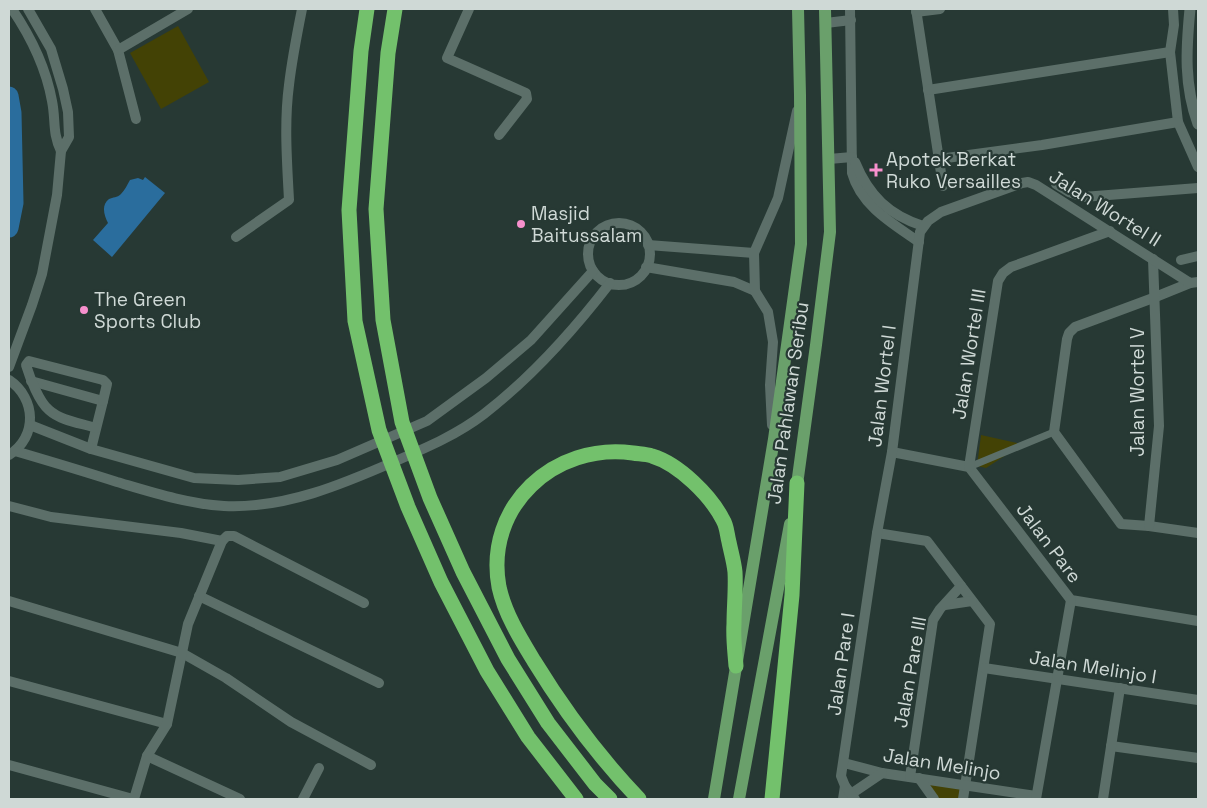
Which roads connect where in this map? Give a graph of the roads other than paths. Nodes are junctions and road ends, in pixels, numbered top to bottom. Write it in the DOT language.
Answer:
graph roads {
  1 [pos="12,9"];
  2 [pos="28,9"];
  3 [pos="95,9"];
  4 [pos="188,9"];
  5 [pos="302,9"];
  6 [pos="368,9"];
  7 [pos="395,9"];
  8 [pos="469,9"];
  9 [pos="798,9"];
  10 [pos="825,9"];
  11 [pos="850,9"];
  12 [pos="940,9"];
  13 [pos="1174,9"];
  14 [pos="1190,9"];
  15 [pos="916,10"];
  16 [pos="851,20"];
  17 [pos="826,23"];
  18 [pos="118,50"];
  19 [pos="1170,52"];
  20 [pos="928,90"];
  21 [pos="800,95"];
  22 [pos="136,119"];
  23 [pos="1178,122"];
  24 [pos="1198,124"];
  25 [pos="499,136"];
  26 [pos="61,151"];
  27 [pos="852,157"];
  28 [pos="829,159"];
  29 [pos="939,159"];
  30 [pos="1198,168"];
  31 [pos="1056,184"];
  32 [pos="943,186"];
  33 [pos="1198,188"];
  34 [pos="923,226"];
  35 [pos="1110,231"];
  36 [pos="236,237"];
  37 [pos="919,242"];
  38 [pos="648,245"];
  39 [pos="754,253"];
  40 [pos="1198,256"];
  41 [pos="1153,259"];
  42 [pos="1181,260"];
  43 [pos="646,268"];
  44 [pos="593,271"];
  45 [pos="1194,282"];
  46 [pos="610,284"];
  47 [pos="755,291"];
  48 [pos="1154,298"];
  49 [pos="9,367"];
  50 [pos="9,380"];
  51 [pos="32,381"];
  52 [pos="103,401"];
  53 [pos="30,425"];
  54 [pos="96,428"];
  55 [pos="1054,432"];
  56 [pos="774,439"];
  57 [pos="91,449"];
  58 [pos="892,452"];
  59 [pos="12,453"];
  60 [pos="969,466"];
  61 [pos="797,483"];
  62 [pos="9,506"];
  63 [pos="1149,526"];
  64 [pos="878,533"];
  65 [pos="1198,533"];
  66 [pos="222,542"];
  67 [pos="961,586"];
  68 [pos="199,596"];
  69 [pos="1070,600"];
  70 [pos="9,601"];
  71 [pos="972,601"];
  72 [pos="364,603"];
  73 [pos="945,605"];
  74 [pos="1198,621"];
  75 [pos="182,653"];
  76 [pos="736,666"];
  77 [pos="984,668"];
  78 [pos="1057,679"];
  79 [pos="9,681"];
  80 [pos="380,683"];
  81 [pos="1120,688"];
  82 [pos="1198,700"];
  83 [pos="167,724"];
  84 [pos="1111,746"];
  85 [pos="147,756"];
  86 [pos="1198,758"];
  87 [pos="844,763"];
  88 [pos="371,765"];
  89 [pos="9,766"];
  90 [pos="319,768"];
  91 [pos="882,773"];
  92 [pos="915,777"];
  93 [pos="965,786"];
  94 [pos="848,795"];
  95 [pos="134,798"];
  96 [pos="1036,798"];
  97 [pos="145,799"];
  98 [pos="240,799"];
  99 [pos="303,799"];
  100 [pos="576,799"];
  101 [pos="610,799"];
  102 [pos="639,799"];
  103 [pos="714,799"];
  104 [pos="740,799"];
  105 [pos="772,799"];
  106 [pos="934,799"];
  107 [pos="964,799"];
  108 [pos="1103,799"];
  1 -- 26 [label="street"];
  2 -- 26 [label="street"];
  3 -- 18 [label="street"];
  4 -- 18 [label="street"];
  5 -- 36 [label="street"];
  6 -- 100 [label="highway"];
  7 -- 101 [label="highway"];
  8 -- 25 [label="street"];
  9 -- 21 [label="main road, Jalan Pahlawan Seribu"];
  10 -- 17 [label="main road, Jalan Pahlawan Seribu"];
  11 -- 16 [label="street"];
  12 -- 15 [label="street"];
  13 -- 19 [label="street"];
  14 -- 24 [label="street"];
  15 -- 20 [label="street"];
  16 -- 17 [label="street"];
  16 -- 27 [label="street"];
  17 -- 28 [label="main road, Jalan Pahlawan Seribu"];
  18 -- 22 [label="street"];
  19 -- 20 [label="street"];
  19 -- 23 [label="street"];
  20 -- 29 [label="street"];
  21 -- 39 [label="street"];
  21 -- 56 [label="main road, Jalan Pahlawan Seribu"];
  23 -- 29 [label="street"];
  23 -- 30 [label="street"];
  26 -- 49 [label="street"];
  27 -- 28 [label="street"];
  27 -- 34 [label="street"];
  27 -- 37 [label="street"];
  28 -- 61 [label="main road, Jalan Pahlawan Seribu"];
  29 -- 32 [label="street"];
  31 -- 33 [label="street"];
  34 -- 35 [label="street, Jalan Wortel II"];
  34 -- 37 [label="street"];
  35 -- 41 [label="street, Jalan Wortel II"];
  35 -- 60 [label="street, Jalan Wortel III"];
  37 -- 58 [label="street, Jalan Wortel I"];
  38 -- 39 [label="street"];
  38 -- 43 [label="street"];
  38 -- 44 [label="street"];
  39 -- 47 [label="street"];
  40 -- 42 [label="street"];
  41 -- 45 [label="street, Jalan Wortel II"];
  41 -- 48 [label="street, Jalan Wortel V"];
  43 -- 46 [label="street"];
  43 -- 47 [label="street"];
  44 -- 46 [label="street"];
  44 -- 57 [label="street"];
  45 -- 48 [label="street"];
  46 -- 59 [label="street"];
  47 -- 56 [label="street"];
  48 -- 55 [label="street"];
  48 -- 63 [label="street, Jalan Wortel V"];
  50 -- 53 [label="street"];
  51 -- 52 [label="street"];
  51 -- 52 [label="street"];
  51 -- 54 [label="street"];
  52 -- 54 [label="street"];
  53 -- 57 [label="street"];
  53 -- 59 [label="street"];
  54 -- 57 [label="street"];
  55 -- 60 [label="street"];
  55 -- 63 [label="street"];
  56 -- 76 [label="main road, Jalan Pahlawan Seribu"];
  58 -- 60 [label="street"];
  58 -- 64 [label="street, Jalan Wortel I"];
  60 -- 69 [label="street, Jalan Pare"];
  61 -- 104 [label="main road, Jalan Pahlawan Seribu"];
  61 -- 105 [label="highway"];
  62 -- 66 [label="street"];
  63 -- 65 [label="street"];
  64 -- 67 [label="street"];
  64 -- 87 [label="street, Jalan Pare I"];
  66 -- 68 [label="street"];
  66 -- 72 [label="street"];
  67 -- 71 [label="street"];
  67 -- 73 [label="street, Jalan Pare III"];
  68 -- 75 [label="street"];
  68 -- 80 [label="street"];
  69 -- 74 [label="street, Jalan Pare"];
  69 -- 78 [label="street, Jalan Melinjo"];
  70 -- 75 [label="street"];
  71 -- 73 [label="street, Jalan Pare III"];
  71 -- 77 [label="street"];
  73 -- 92 [label="street, Jalan Pare III"];
  75 -- 83 [label="street"];
  75 -- 88 [label="street"];
  76 -- 102 [label="highway"];
  76 -- 103 [label="main road, Jalan Pahlawan Seribu"];
  77 -- 78 [label="street, Jalan Melinjo I"];
  77 -- 93 [label="street"];
  78 -- 81 [label="street, Jalan Melinjo I"];
  78 -- 96 [label="street, Jalan Melinjo"];
  79 -- 83 [label="street"];
  81 -- 82 [label="street, Jalan Melinjo I"];
  81 -- 84 [label="street"];
  83 -- 85 [label="street"];
  84 -- 86 [label="street"];
  84 -- 108 [label="street"];
  85 -- 95 [label="street"];
  85 -- 98 [label="street"];
  87 -- 91 [label="street, Jalan Melinjo"];
  87 -- 94 [label="street, Jalan Pare I"];
  89 -- 95 [label="street"];
  90 -- 99 [label="street"];
  91 -- 92 [label="street, Jalan Melinjo"];
  91 -- 94 [label="street"];
  92 -- 93 [label="street, Jalan Melinjo"];
  92 -- 106 [label="street"];
  93 -- 96 [label="street, Jalan Melinjo"];
  93 -- 107 [label="street"];
  95 -- 97 [label="street"];
}
